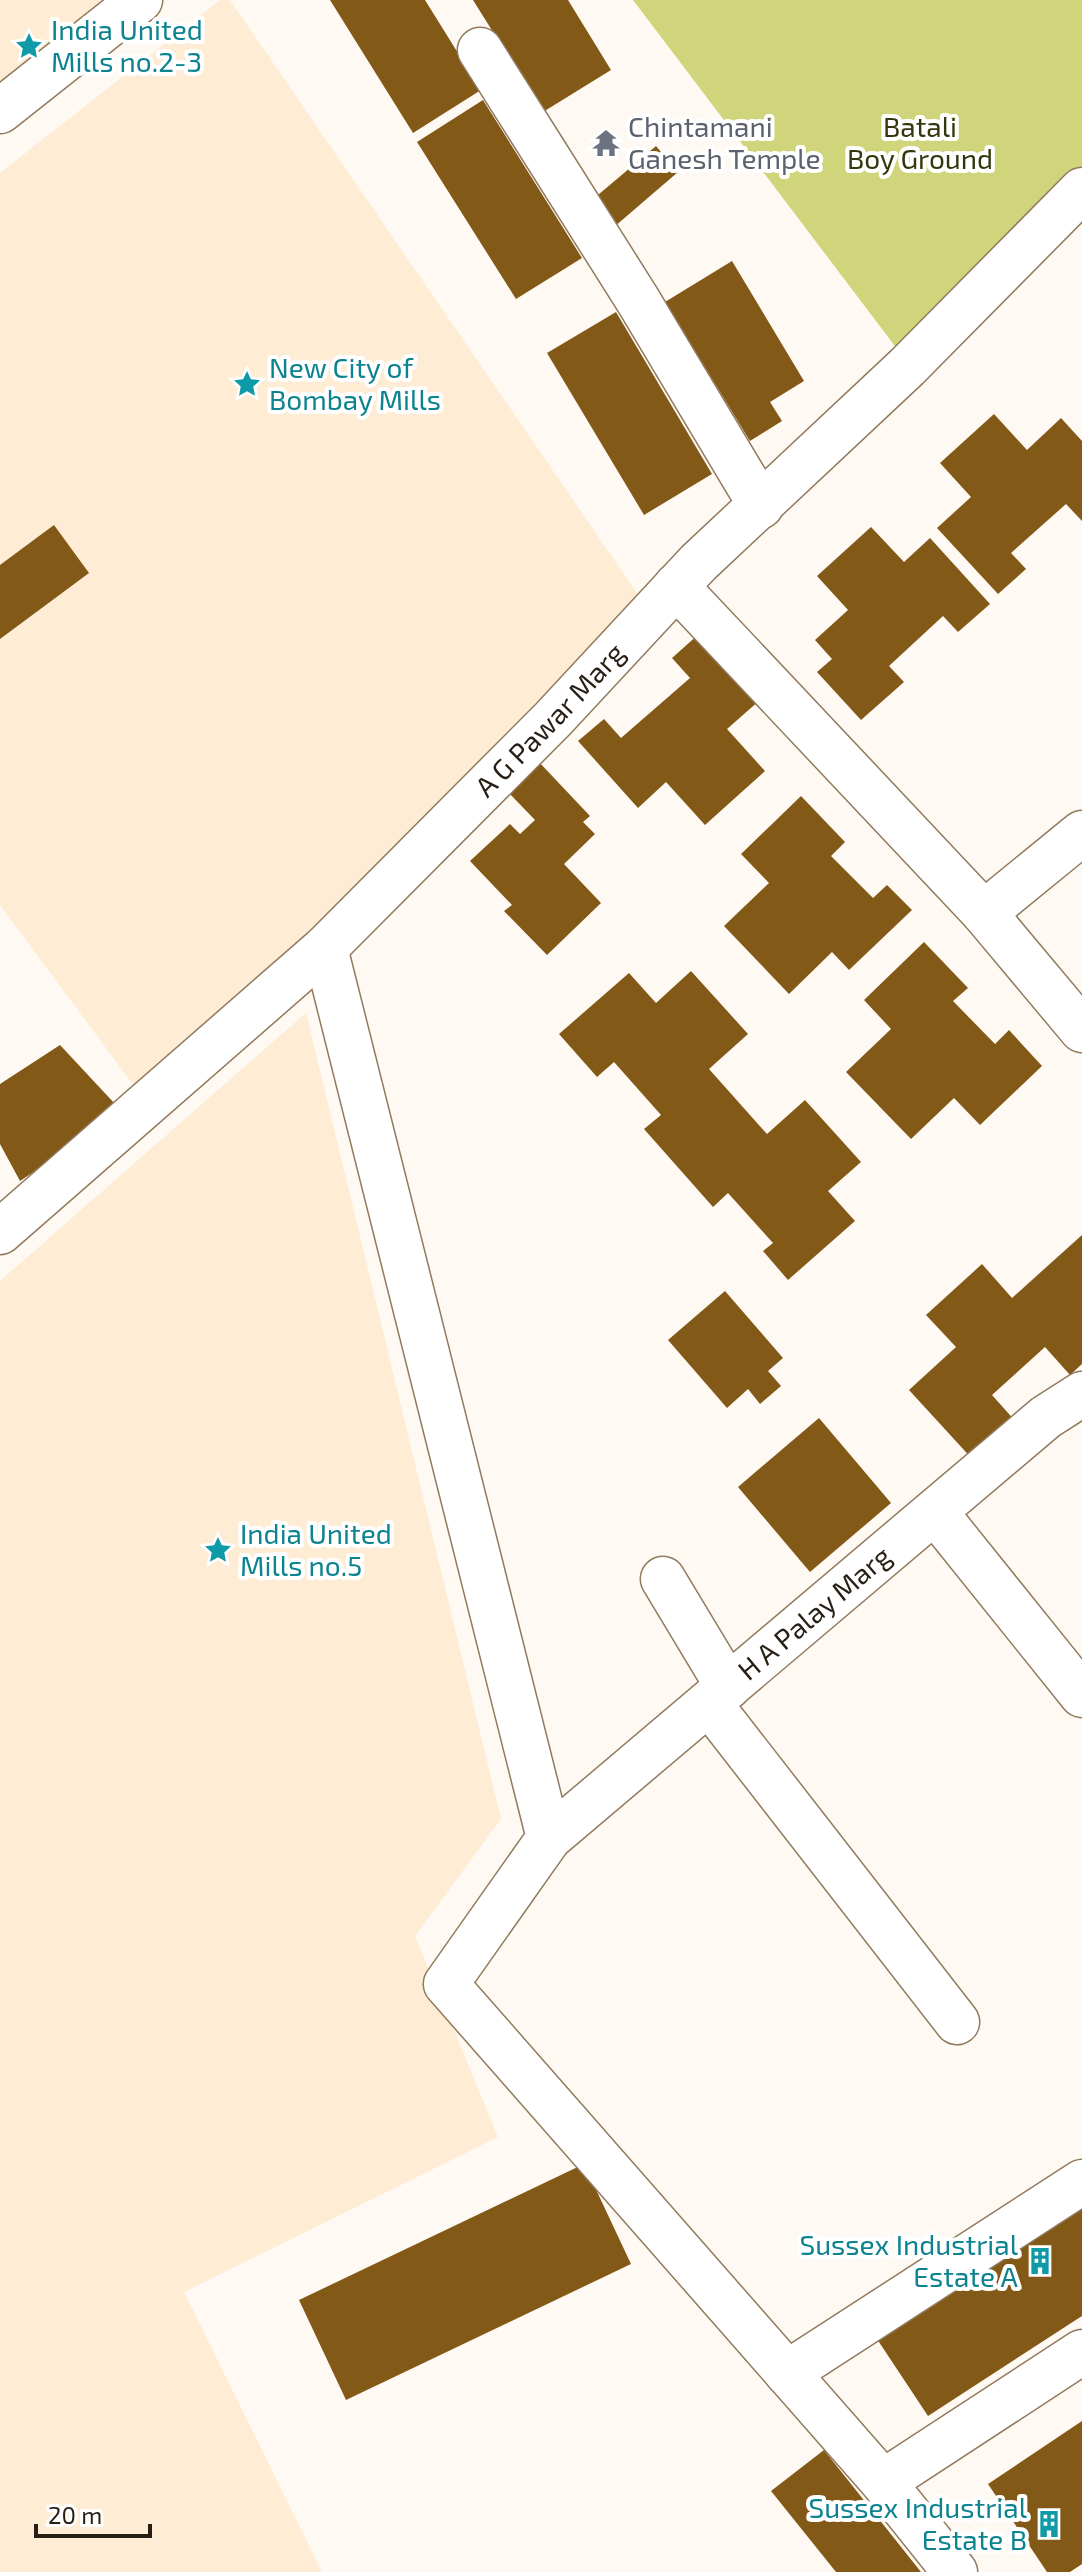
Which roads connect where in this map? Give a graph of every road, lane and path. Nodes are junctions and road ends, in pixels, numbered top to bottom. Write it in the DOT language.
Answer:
graph roads {
  1 [pos="140,0"];
  2 [pos="480,50"];
  3 [pos="0,111"];
  4 [pos="1082,190"];
  5 [pos="761,506"];
  6 [pos="676,586"];
  7 [pos="1082,833"];
  8 [pos="984,913"];
  9 [pos="325,948"];
  10 [pos="1082,1030"];
  11 [pos="0,1232"];
  12 [pos="1082,1394"];
  13 [pos="935,1512"];
  14 [pos="663,1579"];
  15 [pos="719,1695"];
  16 [pos="1082,1695"];
  17 [pos="549,1838"];
  18 [pos="957,2022"];
  19 [pos="1082,2182"];
  20 [pos="1082,2352"];
  21 [pos="787,2373"];
  22 [pos="883,2482"];
  23 [pos="955,2572"];
  1 -- 3 [label="street"];
  2 -- 5 [label="street"];
  4 -- 5 [label="street, A G Pawar Marg"];
  5 -- 6 [label="street, A G Pawar Marg"];
  6 -- 8 [label="street"];
  6 -- 9 [label="street, A G Pawar Marg"];
  7 -- 8 [label="street"];
  8 -- 10 [label="street"];
  9 -- 11 [label="street, A G Pawar Marg"];
  9 -- 17 [label="street"];
  12 -- 13 [label="street, H A Palay Marg"];
  13 -- 15 [label="street, H A Palay Marg"];
  13 -- 16 [label="street"];
  14 -- 15 [label="street"];
  15 -- 17 [label="street, H A Palay Marg"];
  15 -- 18 [label="street"];
  17 -- 21 [label="street, H A Palay Marg"];
  19 -- 21 [label="street"];
  20 -- 22 [label="street"];
  21 -- 22 [label="street"];
  22 -- 23 [label="street"];
}
